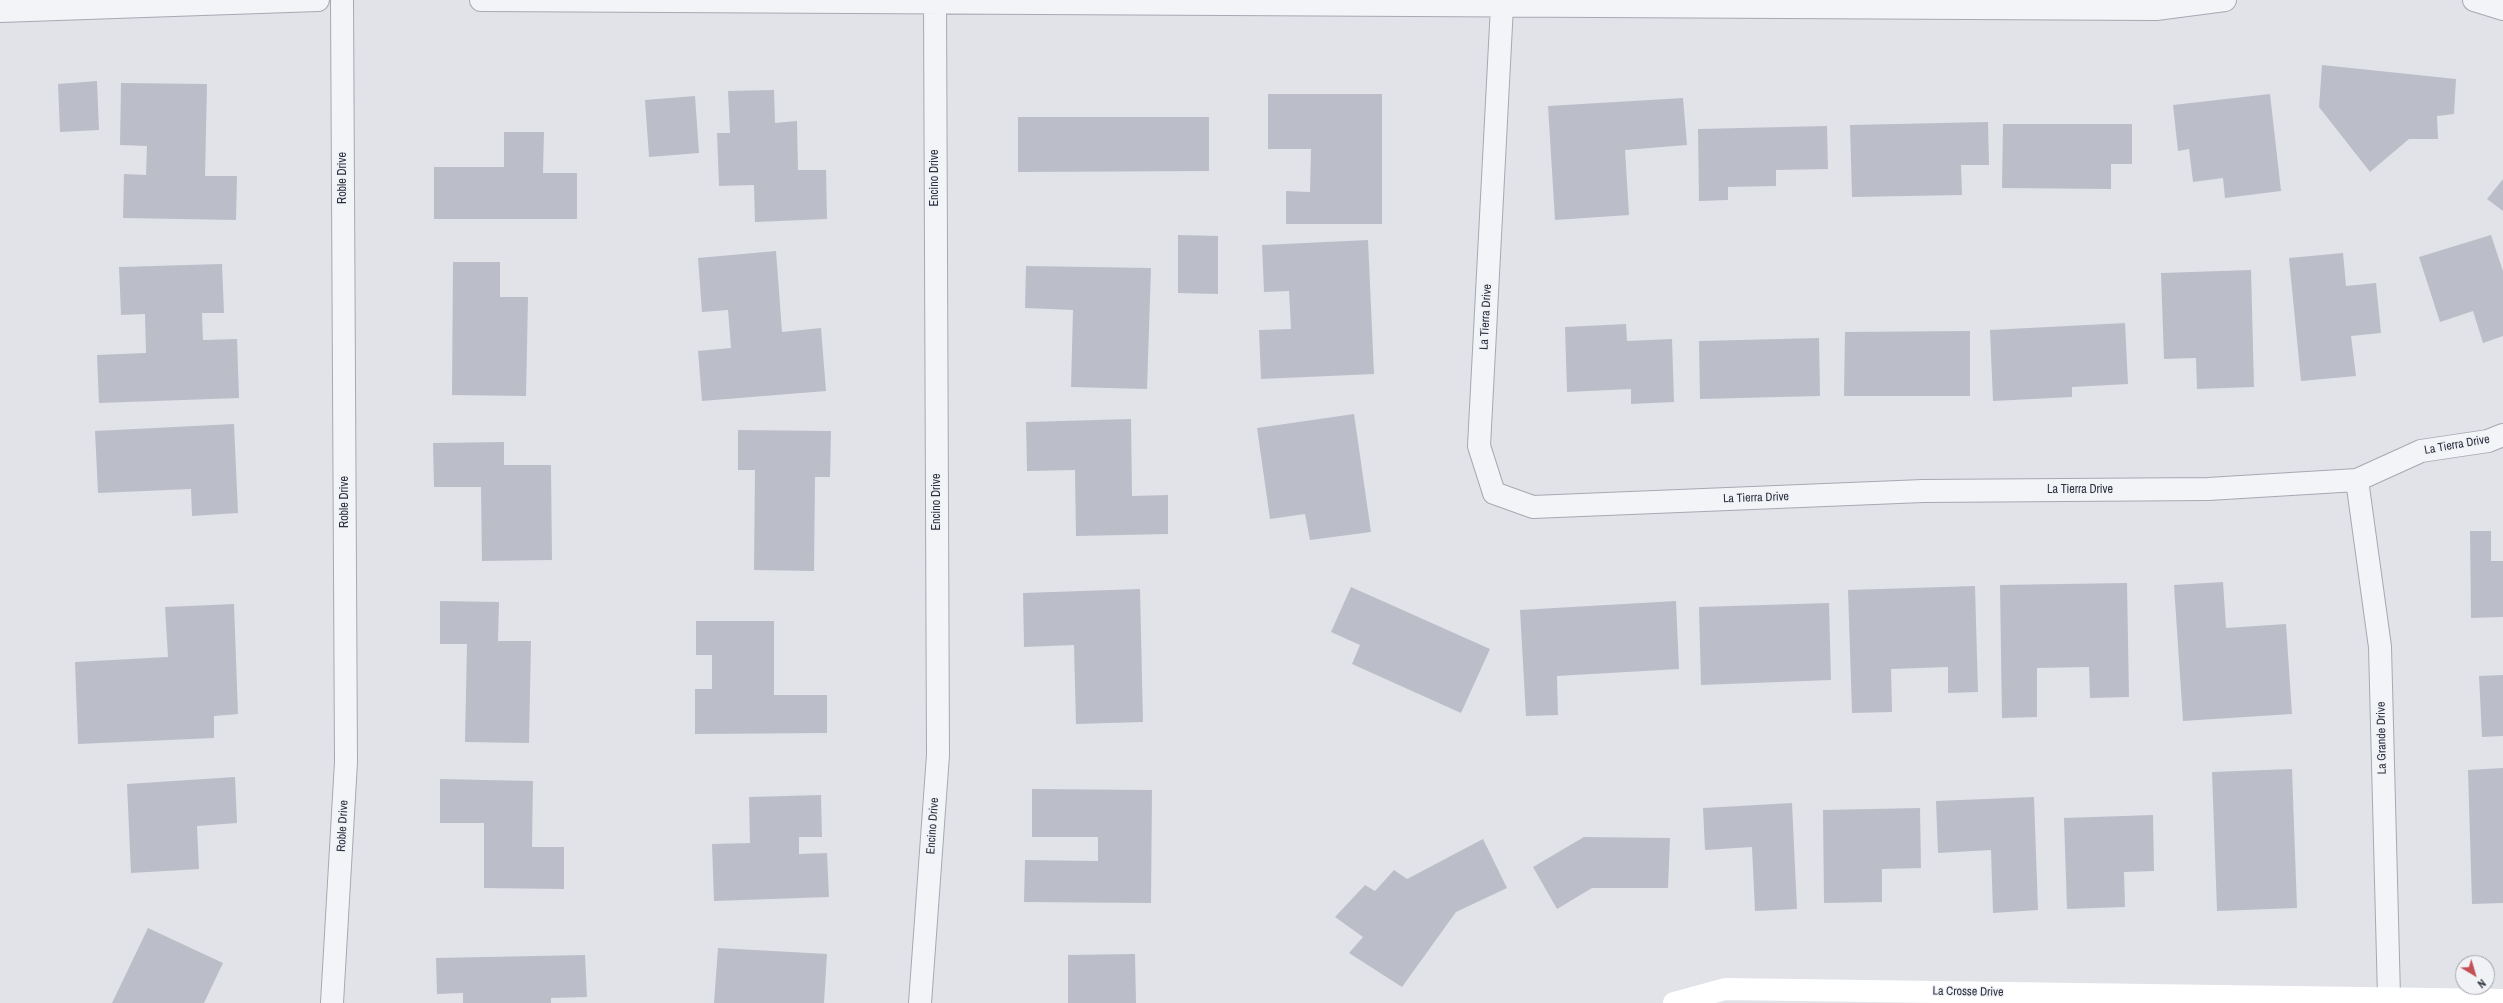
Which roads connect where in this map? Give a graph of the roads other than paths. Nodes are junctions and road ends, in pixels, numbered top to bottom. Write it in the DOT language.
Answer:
graph roads {
  1 [pos="318,0"];
  2 [pos="342,0"];
  3 [pos="481,0"];
  4 [pos="2225,0"];
  5 [pos="2474,0"];
  6 [pos="935,1"];
  7 [pos="1502,6"];
  8 [pos="2503,9"];
  9 [pos="0,11"];
  10 [pos="2503,435"];
  11 [pos="2357,480"];
  12 [pos="2389,997"];
  13 [pos="2503,1000"];
  14 [pos="332,1003"];
  15 [pos="920,1003"];
  16 [pos="1674,1003"];
  1 -- 9 [label="street"];
  2 -- 14 [label="street, Roble Drive"];
  3 -- 6 [label="street"];
  4 -- 7 [label="street"];
  5 -- 8 [label="street"];
  6 -- 7 [label="street"];
  6 -- 15 [label="street, Encino Drive"];
  7 -- 11 [label="street, La Tierra Drive"];
  10 -- 11 [label="street, La Tierra Drive"];
  11 -- 12 [label="street, La Grande Drive"];
  12 -- 13 [label="street, La Crosse Drive"];
  12 -- 16 [label="street, La Crosse Drive"];
}
